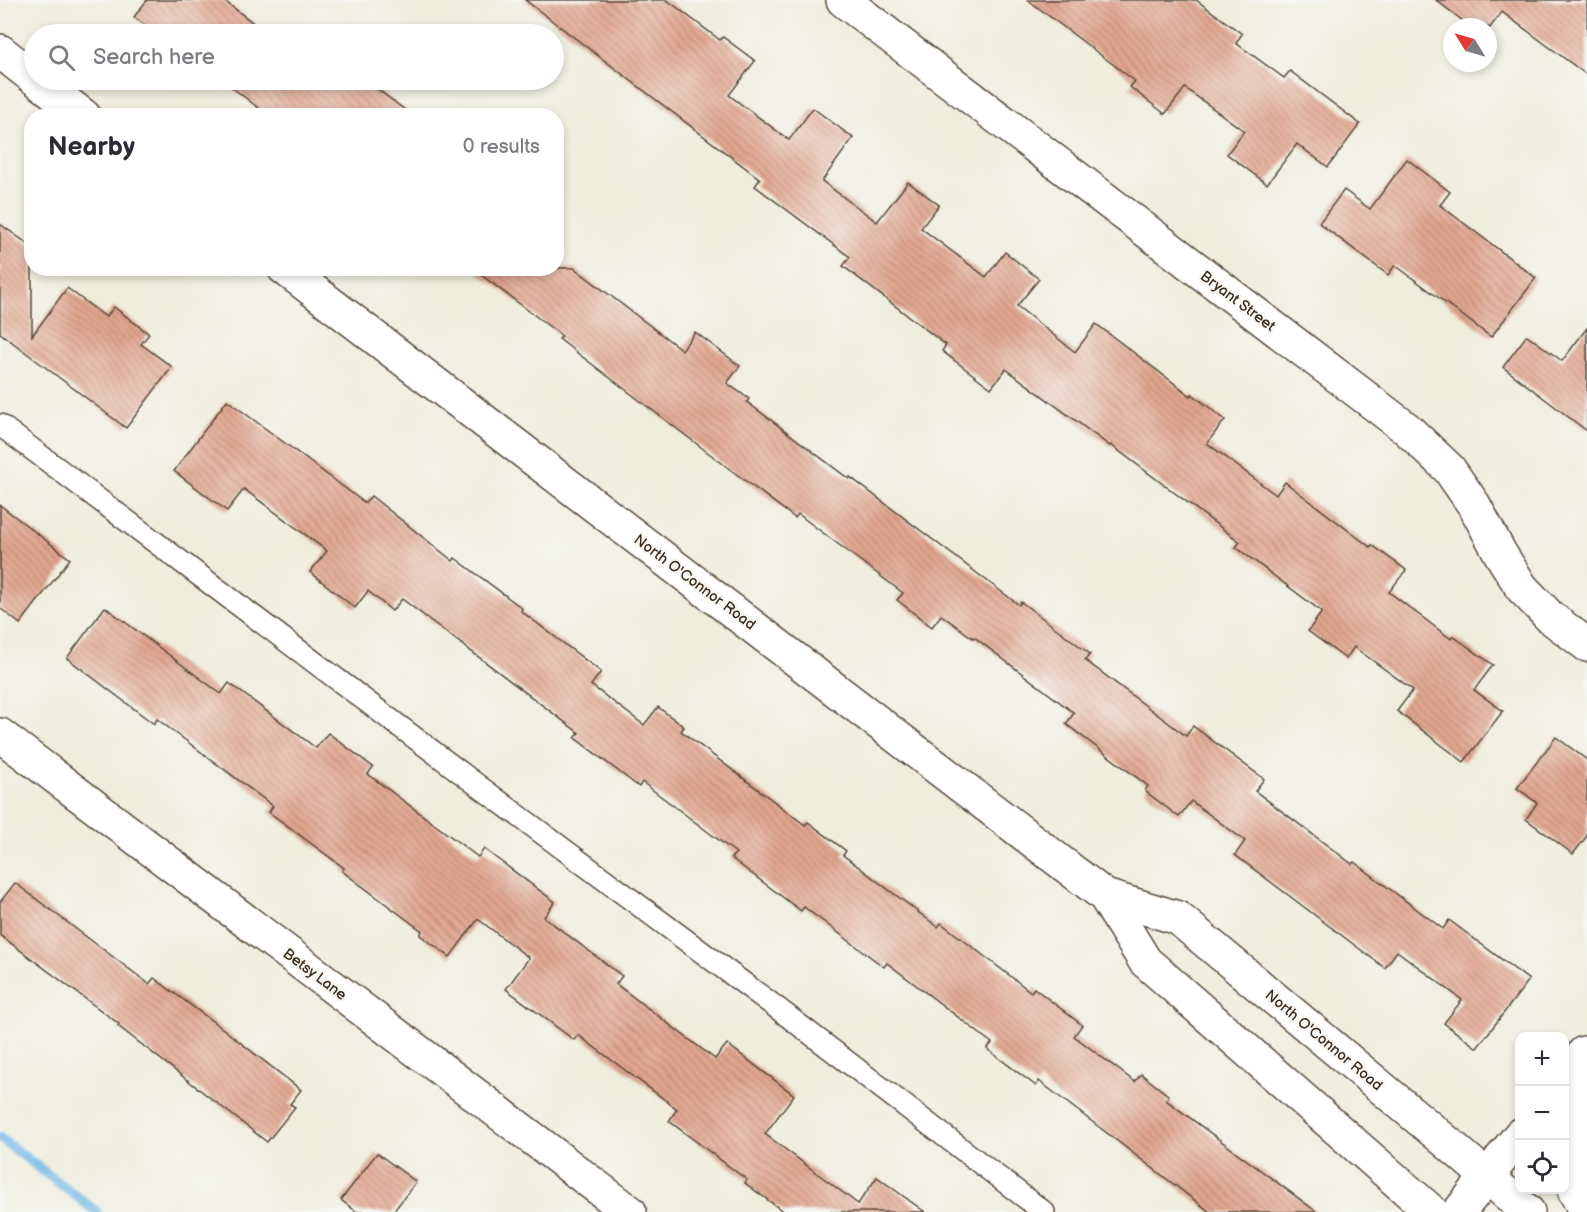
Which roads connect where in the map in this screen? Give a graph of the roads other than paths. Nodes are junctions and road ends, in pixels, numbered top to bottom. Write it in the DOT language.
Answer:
graph roads {
  1 [pos="843,0"];
  2 [pos="0,51"];
  3 [pos="24,70"];
  4 [pos="50,90"];
  5 [pos="74,108"];
  6 [pos="294,276"];
  7 [pos="0,425"];
  8 [pos="1587,645"];
  9 [pos="0,735"];
  10 [pos="1106,896"];
  11 [pos="1578,1060"];
  12 [pos="1516,1140"];
  13 [pos="1487,1177"];
  14 [pos="630,1212"];
  15 [pos="1044,1212"];
  16 [pos="1432,1212"];
  17 [pos="1459,1212"];
  18 [pos="1528,1212"];
  19 [pos="1586,1212"];
  1 -- 8 [label="main road, Bryant Street"];
  2 -- 3 [label="main road"];
  4 -- 5 [label="main road"];
  6 -- 10 [label="main road, North O'Connor Road"];
  7 -- 15 [label="lane"];
  9 -- 14 [label="main road, Betsy Lane"];
  10 -- 13 [label="main road, North O'Connor Road"];
  10 -- 16 [label="main road, North O'Connor Road"];
  11 -- 19 [label="main road"];
  12 -- 13 [label="main road"];
  13 -- 17 [label="main road"];
  13 -- 18 [label="main road, North O'Connor Road"];
}
